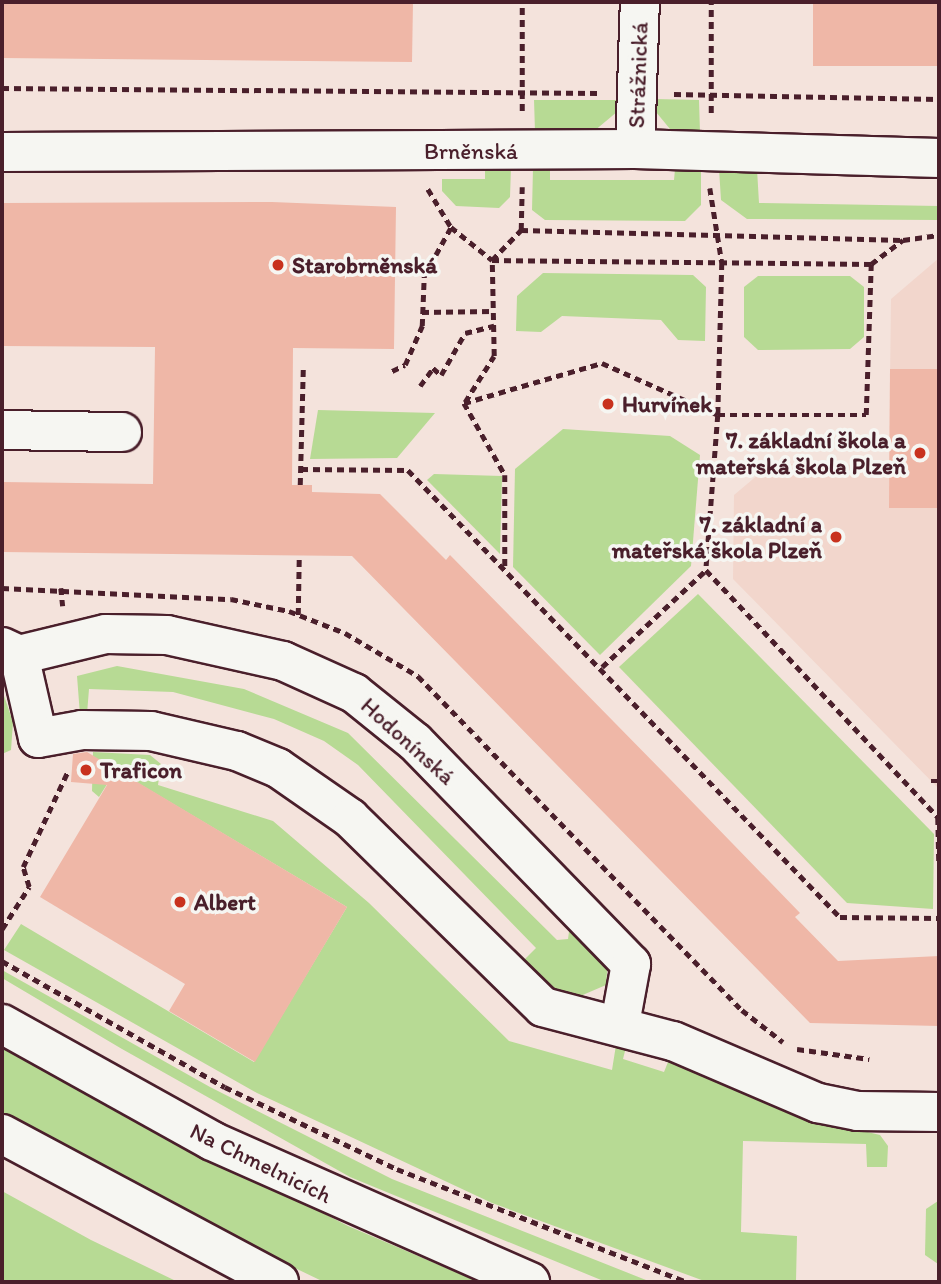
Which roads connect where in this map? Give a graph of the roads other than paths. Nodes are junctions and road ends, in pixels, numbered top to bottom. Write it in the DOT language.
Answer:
graph roads {
  1 [pos="640,2"];
  2 [pos="635,149"];
  3 [pos="2,152"];
  4 [pos="939,158"];
  5 [pos="2,430"];
  6 [pos="122,432"];
  7 [pos="11,651"];
  8 [pos="2,1024"];
  9 [pos="620,1024"];
  10 [pos="939,1112"];
  11 [pos="2,1134"];
  12 [pos="279,1282"];
  13 [pos="530,1282"];
  1 -- 2 [label="street, Strážnická"];
  2 -- 3 [label="street, Brněnská"];
  2 -- 4 [label="street, Brněnská"];
  5 -- 6 [label="street"];
  7 -- 9 [label="street, Hodonínská"];
  7 -- 9 [label="street, Hodonínská"];
  8 -- 13 [label="street, Na Chmelnicích"];
  9 -- 10 [label="street, Hodonínská"];
  11 -- 12 [label="street"];
}
